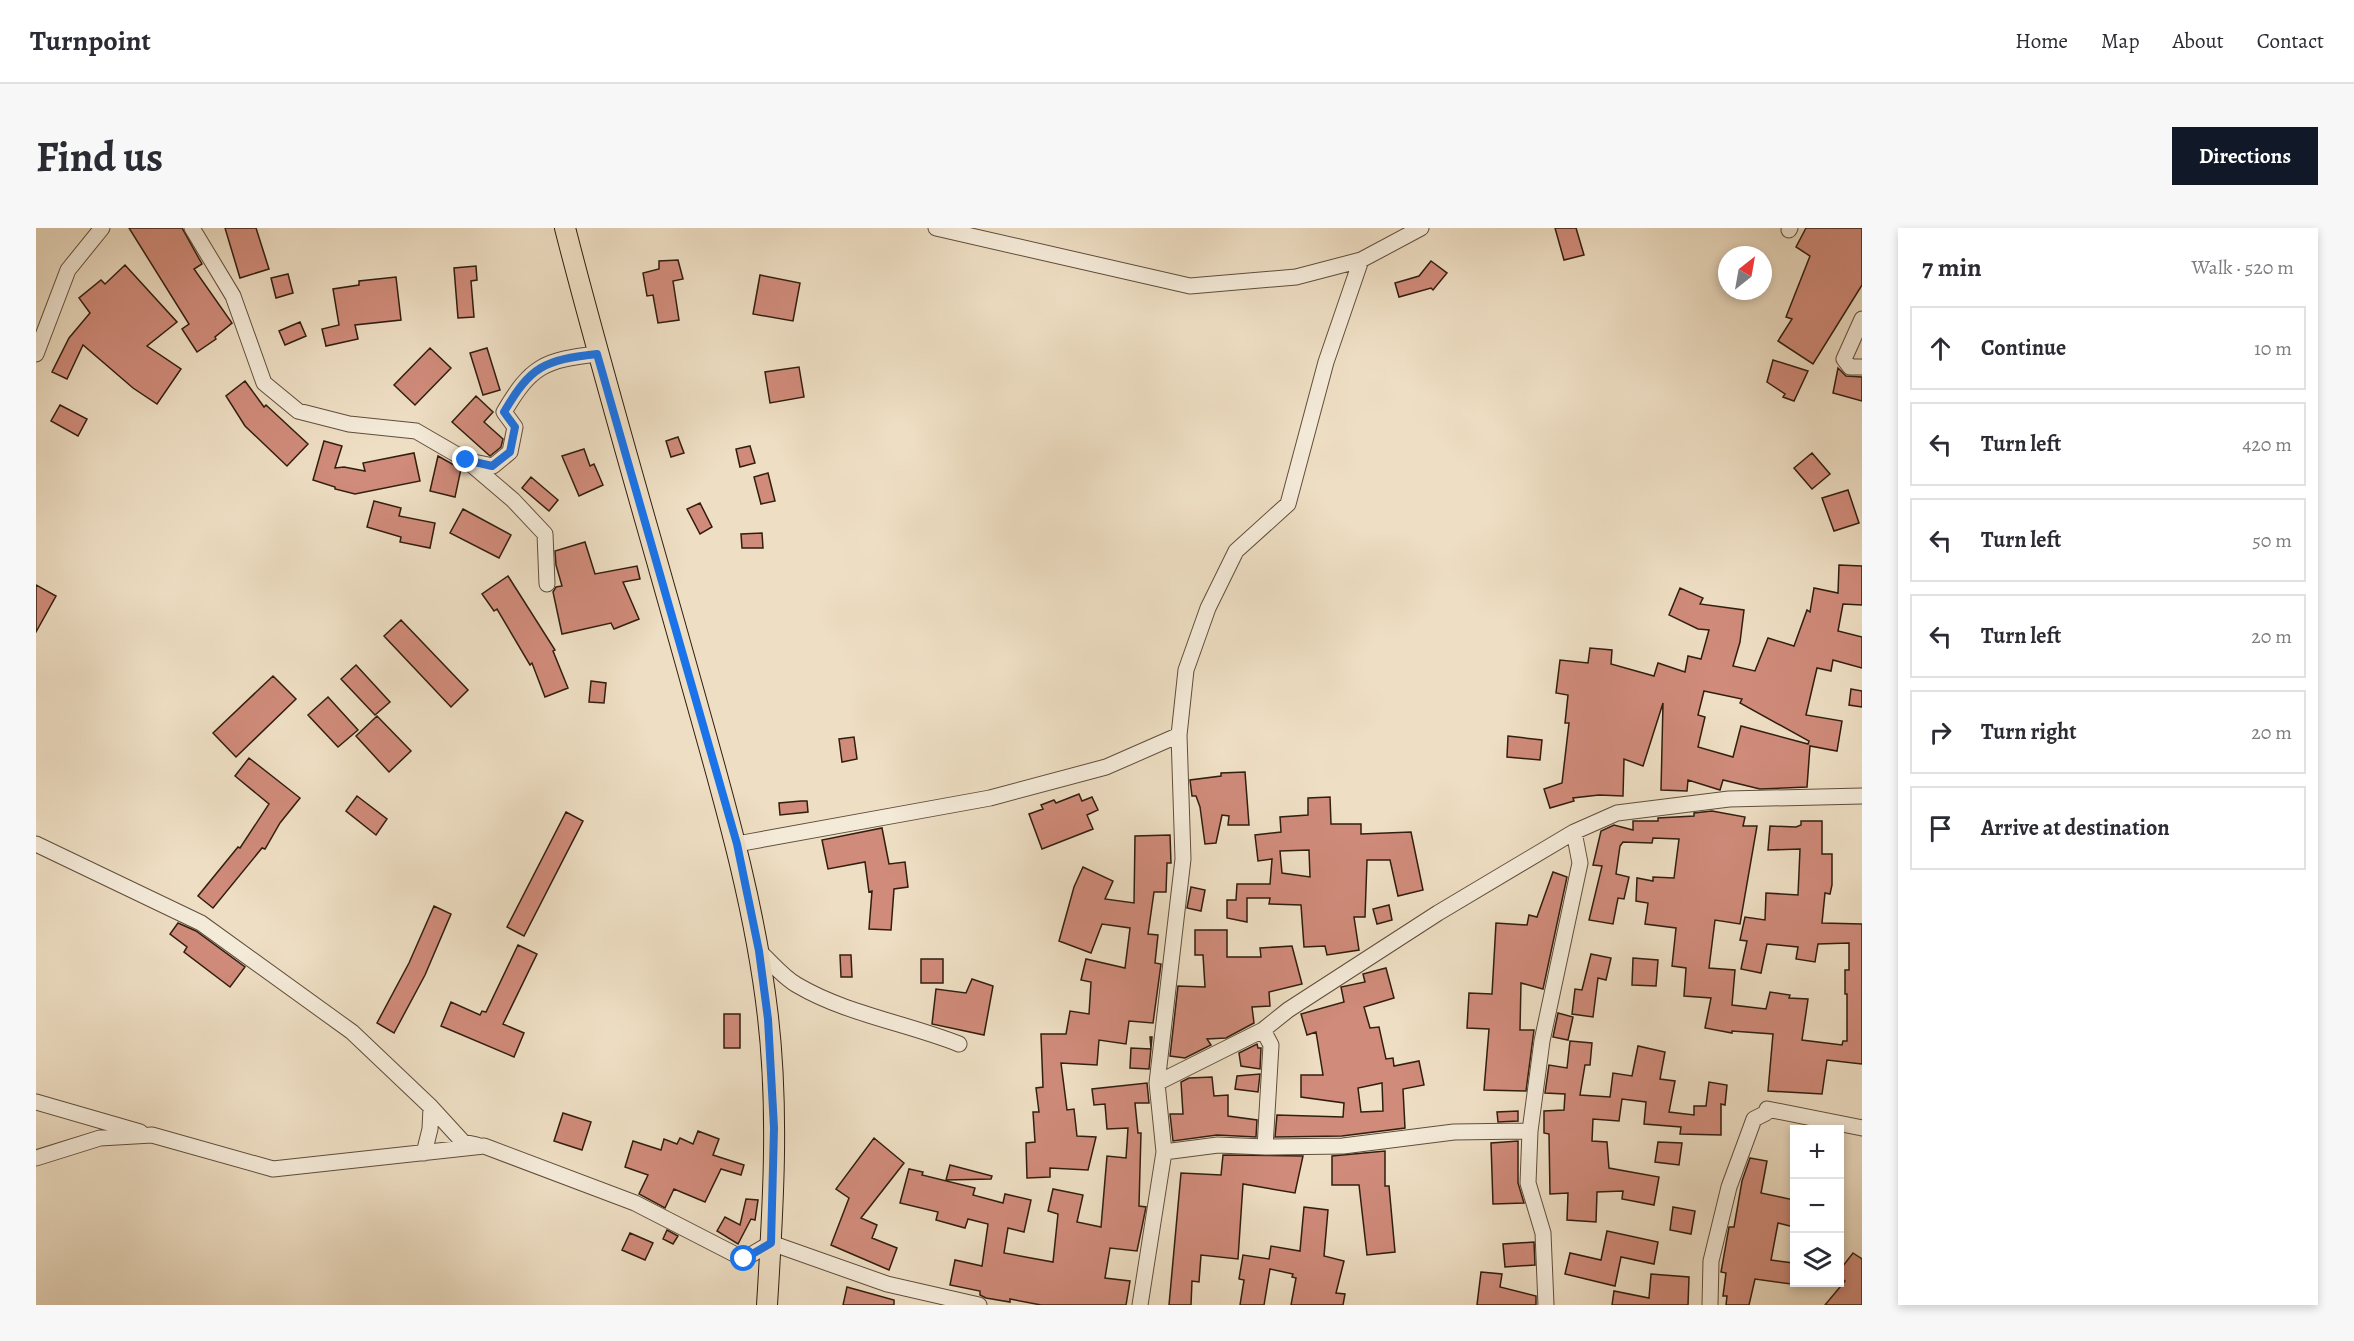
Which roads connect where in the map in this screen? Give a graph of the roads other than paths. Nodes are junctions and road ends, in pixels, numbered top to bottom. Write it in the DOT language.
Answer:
graph roads {
  1 [pos="102,228"];
  2 [pos="192,228"];
  3 [pos="565,228"];
  4 [pos="936,228"];
  5 [pos="1420,228"];
  6 [pos="1361,260"];
  7 [pos="1862,319"];
  8 [pos="40,326"];
  9 [pos="36,354"];
  10 [pos="597,354"];
  11 [pos="1862,367"];
  12 [pos="466,460"];
  13 [pos="547,584"];
  14 [pos="1179,735"];
  15 [pos="1862,796"];
  16 [pos="1574,832"];
  17 [pos="36,844"];
  18 [pos="737,844"];
  19 [pos="759,951"];
  20 [pos="1263,1030"];
  21 [pos="959,1044"];
  22 [pos="1157,1083"];
  23 [pos="36,1102"];
  24 [pos="431,1107"];
  25 [pos="1862,1128"];
  26 [pos="1530,1131"];
  27 [pos="152,1135"];
  28 [pos="484,1146"];
  29 [pos="1265,1148"];
  30 [pos="1164,1152"];
  31 [pos="424,1153"];
  32 [pos="36,1158"];
  33 [pos="771,1243"];
  34 [pos="767,1305"];
  35 [pos="979,1305"];
  36 [pos="1140,1305"];
  37 [pos="1546,1305"];
  38 [pos="1710,1305"];
  1 -- 8 [label="street"];
  2 -- 12 [label="street"];
  3 -- 10 [label="main road"];
  4 -- 6 [label="street"];
  5 -- 6 [label="street"];
  6 -- 14 [label="street"];
  7 -- 11 [label="street"];
  8 -- 9 [label="street"];
  10 -- 12 [label="street"];
  10 -- 18 [label="main road"];
  12 -- 13 [label="street"];
  14 -- 18 [label="street"];
  14 -- 22 [label="street"];
  15 -- 16 [label="street"];
  16 -- 20 [label="street"];
  16 -- 26 [label="street"];
  17 -- 24 [label="street"];
  18 -- 19 [label="main road"];
  19 -- 21 [label="street"];
  19 -- 33 [label="main road"];
  20 -- 22 [label="street"];
  20 -- 29 [label="street"];
  22 -- 30 [label="street"];
  23 -- 27 [label="street"];
  24 -- 28 [label="street"];
  24 -- 31 [label="street"];
  25 -- 38 [label="street"];
  26 -- 29 [label="street"];
  26 -- 37 [label="street"];
  27 -- 31 [label="street"];
  27 -- 32 [label="street"];
  28 -- 31 [label="street"];
  28 -- 33 [label="street"];
  29 -- 30 [label="street"];
  30 -- 36 [label="street"];
  33 -- 34 [label="main road"];
  33 -- 35 [label="street"];
}
